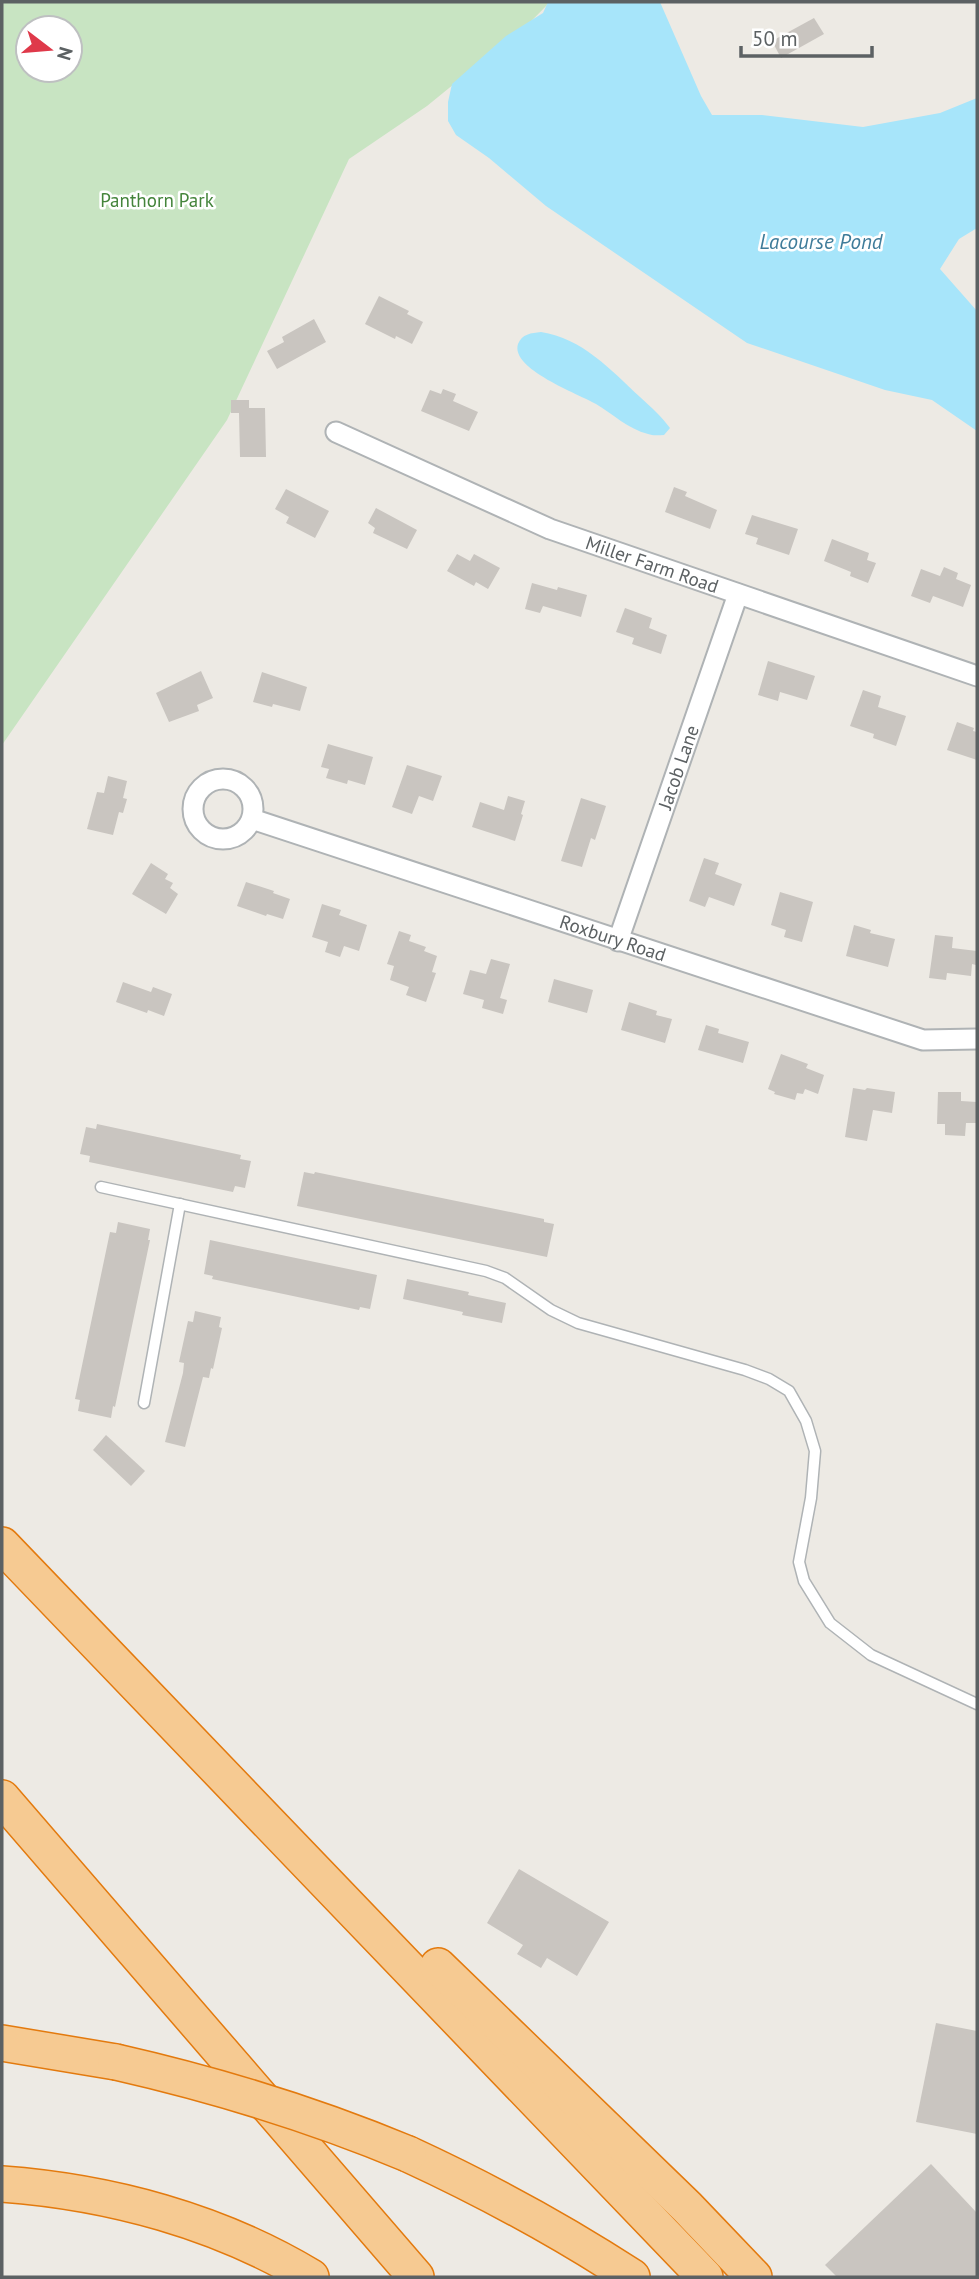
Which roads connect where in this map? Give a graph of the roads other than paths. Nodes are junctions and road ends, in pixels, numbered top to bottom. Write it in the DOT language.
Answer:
graph roads {
  1 [pos="336,432"];
  2 [pos="738,594"];
  3 [pos="977,676"];
  4 [pos="252,819"];
  5 [pos="618,941"];
  6 [pos="977,1039"];
  7 [pos="101,1187"];
  8 [pos="180,1204"];
  9 [pos="144,1403"];
  10 [pos="2,1545"];
  11 [pos="977,1704"];
  12 [pos="198,1749"];
  13 [pos="2,1798"];
  14 [pos="2,1808"];
  15 [pos="87,1897"];
  16 [pos="2,2043"];
  17 [pos="2,2184"];
  18 [pos="311,2277"];
  19 [pos="416,2277"];
  20 [pos="632,2277"];
  21 [pos="705,2277"];
  22 [pos="754,2277"];
  1 -- 2 [label="street, Miller Farm Road"];
  2 -- 3 [label="street, Miller Farm Road"];
  2 -- 5 [label="street, Jacob Lane"];
  4 -- 5 [label="street, Roxbury Road"];
  5 -- 6 [label="street, Roxbury Road"];
  7 -- 8 [label="lane"];
  8 -- 9 [label="lane"];
  8 -- 11 [label="lane"];
  10 -- 12 [label="highway"];
  12 -- 21 [label="highway"];
  12 -- 22 [label="highway"];
  13 -- 15 [label="highway"];
  14 -- 15 [label="highway"];
  15 -- 19 [label="highway"];
  16 -- 20 [label="highway, bridge"];
  17 -- 18 [label="highway"];
}
